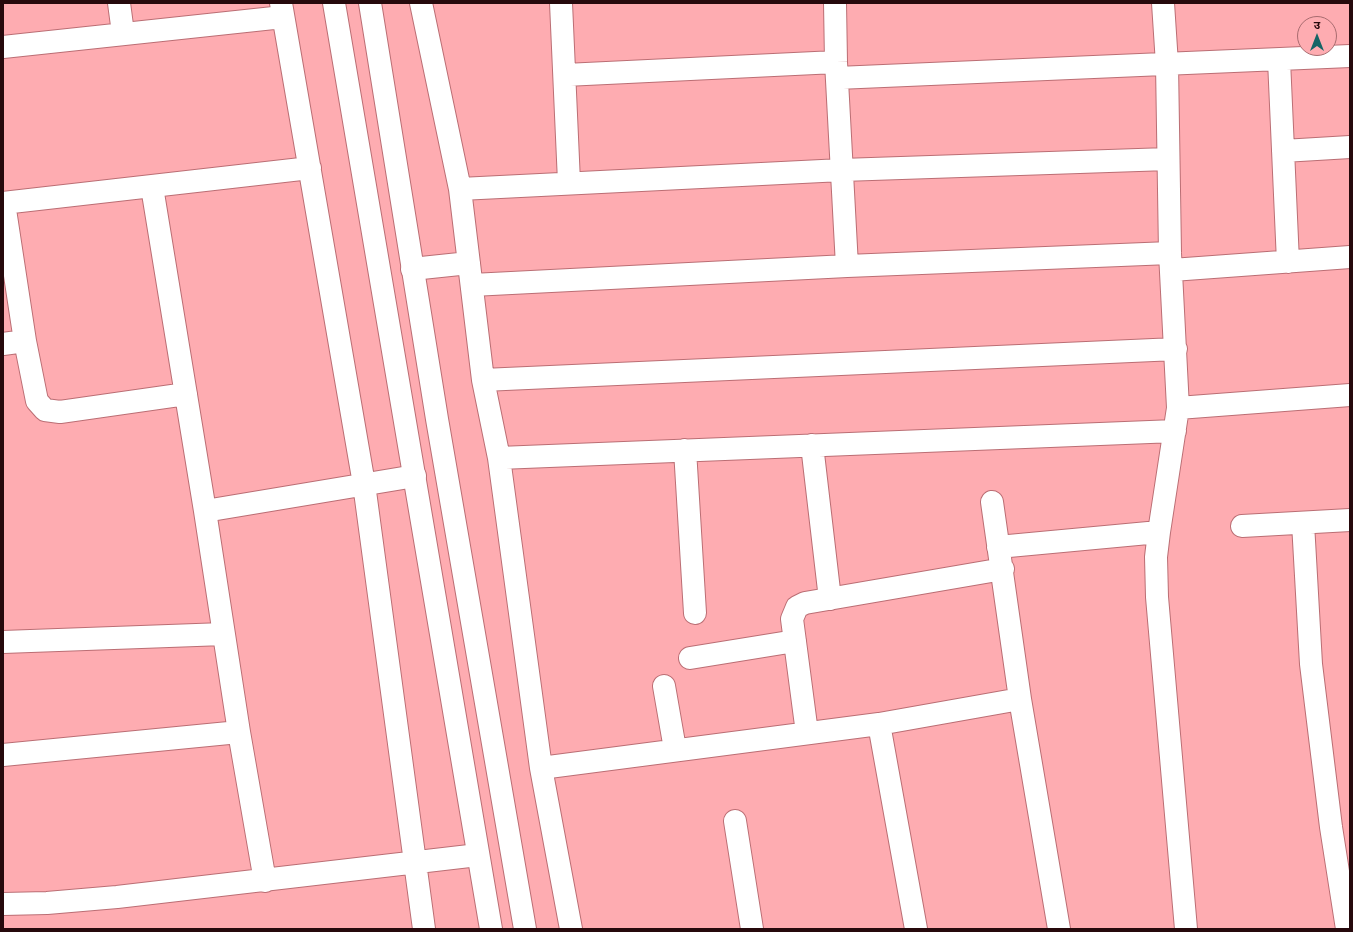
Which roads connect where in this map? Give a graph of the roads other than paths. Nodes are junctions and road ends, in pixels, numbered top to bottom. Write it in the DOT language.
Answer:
graph roads {
  1 [pos="118,3"];
  2 [pos="334,3"];
  3 [pos="370,3"];
  4 [pos="421,3"];
  5 [pos="562,3"];
  6 [pos="834,3"];
  7 [pos="1163,3"];
  8 [pos="282,10"];
  9 [pos="124,33"];
  10 [pos="3,47"];
  11 [pos="1350,56"];
  12 [pos="1279,60"];
  13 [pos="1167,64"];
  14 [pos="836,70"];
  15 [pos="564,75"];
  16 [pos="1350,147"];
  17 [pos="1284,151"];
  18 [pos="1168,159"];
  19 [pos="310,168"];
  20 [pos="842,170"];
  21 [pos="569,182"];
  22 [pos="152,187"];
  23 [pos="460,189"];
  24 [pos="3,203"];
  25 [pos="406,230"];
  26 [pos="373,234"];
  27 [pos="1350,257"];
  28 [pos="1171,262"];
  29 [pos="1288,262"];
  30 [pos="469,263"];
  31 [pos="847,266"];
  32 [pos="412,269"];
  33 [pos="472,285"];
  34 [pos="24,341"];
  35 [pos="3,344"];
  36 [pos="1176,349"];
  37 [pos="484,380"];
  38 [pos="186,394"];
  39 [pos="1350,395"];
  40 [pos="1178,408"];
  41 [pos="1175,431"];
  42 [pos="812,445"];
  43 [pos="685,450"];
  44 [pos="499,458"];
  45 [pos="415,476"];
  46 [pos="364,484"];
  47 [pos="992,502"];
  48 [pos="205,511"];
  49 [pos="453,516"];
  50 [pos="422,520"];
  51 [pos="1350,520"];
  52 [pos="1303,523"];
  53 [pos="1242,526"];
  54 [pos="1159,532"];
  55 [pos="998,547"];
  56 [pos="1003,570"];
  57 [pos="830,599"];
  58 [pos="695,613"];
  59 [pos="224,634"];
  60 [pos="795,641"];
  61 [pos="3,642"];
  62 [pos="690,658"];
  63 [pos="664,686"];
  64 [pos="1020,699"];
  65 [pos="879,724"];
  66 [pos="239,732"];
  67 [pos="807,733"];
  68 [pos="674,749"];
  69 [pos="3,755"];
  70 [pos="541,768"];
  71 [pos="735,821"];
  72 [pos="478,855"];
  73 [pos="416,863"];
  74 [pos="265,880"];
  75 [pos="3,904"];
  76 [pos="424,929"];
  77 [pos="491,929"];
  78 [pos="524,929"];
  79 [pos="571,929"];
  80 [pos="752,929"];
  81 [pos="916,929"];
  82 [pos="1059,929"];
  83 [pos="1186,929"];
  84 [pos="1347,929"];
  1 -- 9 [label="street"];
  2 -- 26 [label="street"];
  3 -- 25 [label="street"];
  4 -- 23 [label="street"];
  5 -- 15 [label="street"];
  6 -- 14 [label="street"];
  7 -- 13 [label="street"];
  8 -- 9 [label="street"];
  8 -- 19 [label="street"];
  9 -- 10 [label="street"];
  11 -- 12 [label="street"];
  12 -- 13 [label="street"];
  12 -- 17 [label="street"];
  13 -- 14 [label="street"];
  13 -- 18 [label="street"];
  14 -- 15 [label="street"];
  14 -- 20 [label="street"];
  15 -- 21 [label="street"];
  16 -- 17 [label="street"];
  17 -- 29 [label="street"];
  18 -- 20 [label="street"];
  18 -- 28 [label="street"];
  19 -- 22 [label="street"];
  19 -- 46 [label="street"];
  20 -- 21 [label="street"];
  20 -- 31 [label="street"];
  21 -- 23 [label="street"];
  22 -- 24 [label="street"];
  22 -- 38 [label="street"];
  23 -- 30 [label="street"];
  24 -- 34 [label="street"];
  25 -- 26 [label="street"];
  25 -- 32 [label="street"];
  26 -- 45 [label="street"];
  27 -- 29 [label="street"];
  28 -- 29 [label="street"];
  28 -- 31 [label="street"];
  28 -- 36 [label="street"];
  30 -- 32 [label="street"];
  30 -- 33 [label="street"];
  31 -- 33 [label="street"];
  32 -- 49 [label="street"];
  33 -- 37 [label="street"];
  34 -- 35 [label="street"];
  34 -- 38 [label="street"];
  36 -- 37 [label="street"];
  36 -- 40 [label="street"];
  37 -- 44 [label="street"];
  38 -- 48 [label="street"];
  39 -- 40 [label="street"];
  40 -- 41 [label="street"];
  41 -- 42 [label="street"];
  41 -- 54 [label="street"];
  42 -- 43 [label="street"];
  42 -- 57 [label="street"];
  43 -- 44 [label="street"];
  43 -- 58 [label="street"];
  44 -- 70 [label="street"];
  45 -- 46 [label="street"];
  45 -- 50 [label="street"];
  46 -- 48 [label="street"];
  46 -- 73 [label="street"];
  47 -- 55 [label="street"];
  48 -- 59 [label="street"];
  49 -- 50 [label="street"];
  49 -- 78 [label="street"];
  50 -- 72 [label="street"];
  51 -- 52 [label="street"];
  52 -- 53 [label="street"];
  52 -- 84 [label="street"];
  54 -- 55 [label="street"];
  54 -- 83 [label="street"];
  55 -- 56 [label="street"];
  56 -- 57 [label="street"];
  56 -- 64 [label="street"];
  57 -- 60 [label="street"];
  59 -- 61 [label="street"];
  59 -- 66 [label="street"];
  60 -- 62 [label="street"];
  60 -- 67 [label="street"];
  63 -- 68 [label="street"];
  64 -- 65 [label="street"];
  64 -- 82 [label="street"];
  65 -- 67 [label="street"];
  65 -- 81 [label="street"];
  66 -- 69 [label="street"];
  66 -- 74 [label="street"];
  67 -- 68 [label="street"];
  68 -- 70 [label="street"];
  70 -- 79 [label="street"];
  71 -- 80 [label="street"];
  72 -- 73 [label="street"];
  72 -- 77 [label="street"];
  73 -- 74 [label="street"];
  73 -- 76 [label="street"];
  74 -- 75 [label="street"];
}
